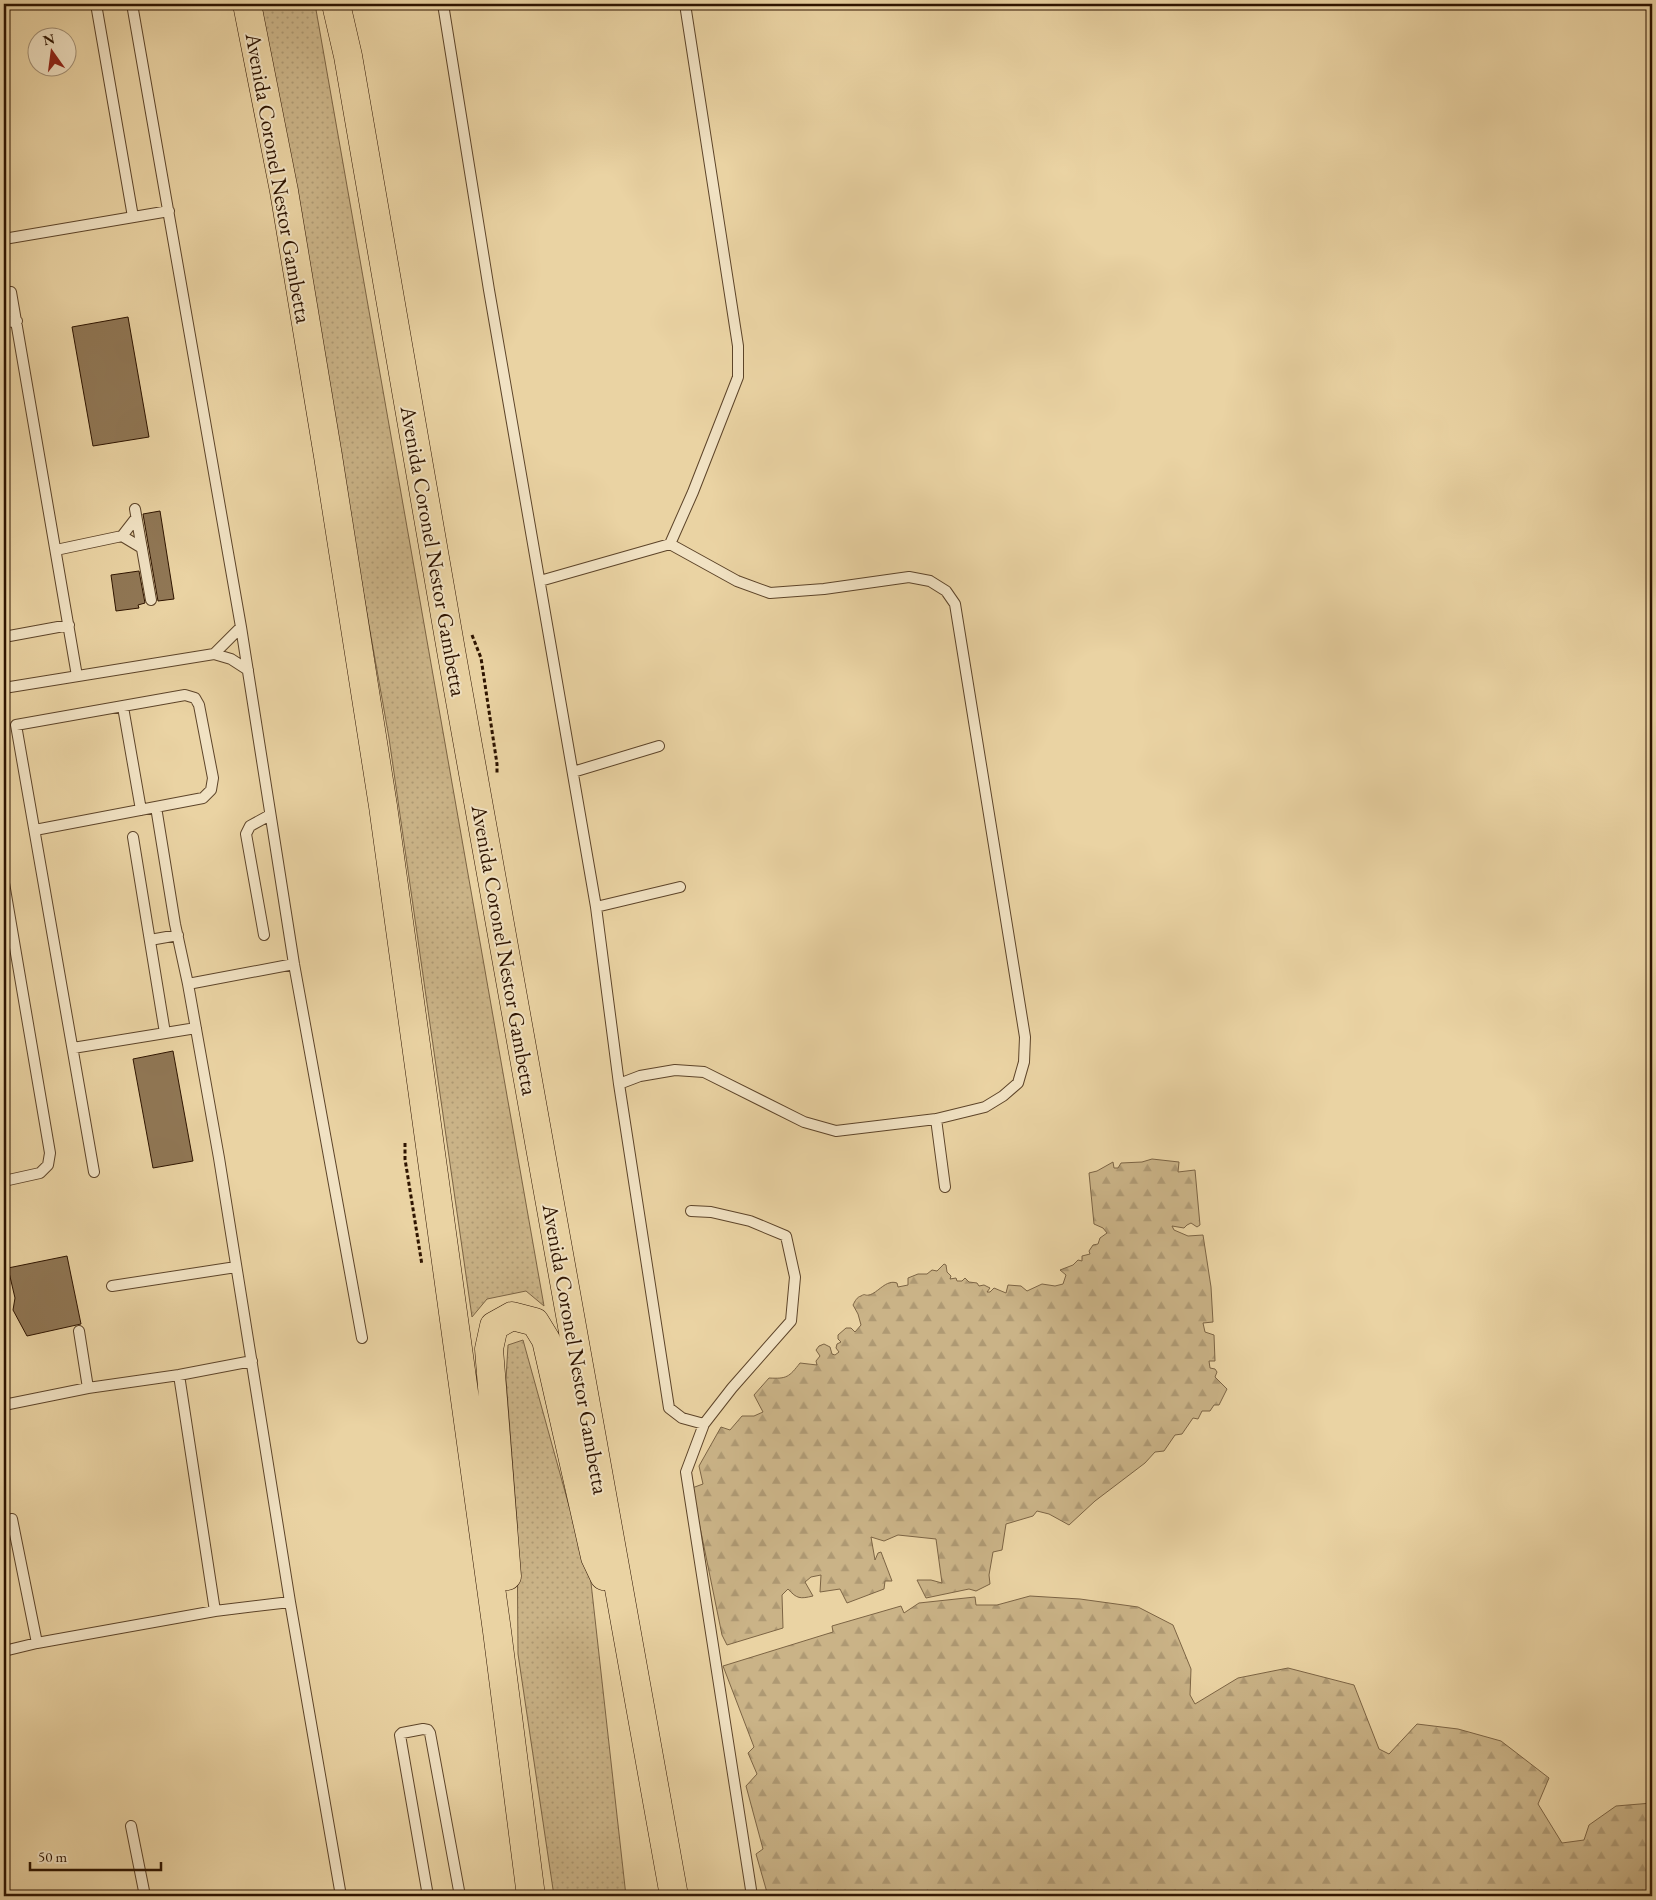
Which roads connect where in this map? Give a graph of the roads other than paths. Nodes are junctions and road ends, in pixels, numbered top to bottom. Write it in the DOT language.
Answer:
graph roads {
  1 [pos="96,4"];
  2 [pos="132,4"];
  3 [pos="247,4"];
  4 [pos="336,4"];
  5 [pos="443,4"];
  6 [pos="685,4"];
  7 [pos="169,211"];
  8 [pos="133,217"];
  9 [pos="4,239"];
  10 [pos="4,293"];
  11 [pos="17,321"];
  12 [pos="4,322"];
  13 [pos="122,536"];
  14 [pos="670,544"];
  15 [pos="142,548"];
  16 [pos="56,550"];
  17 [pos="540,581"];
  18 [pos="151,600"];
  19 [pos="68,625"];
  20 [pos="241,627"];
  21 [pos="4,636"];
  22 [pos="214,654"];
  23 [pos="248,670"];
  24 [pos="77,676"];
  25 [pos="4,688"];
  26 [pos="123,707"];
  27 [pos="659,746"];
  28 [pos="573,772"];
  29 [pos="156,807"];
  30 [pos="141,810"];
  31 [pos="270,815"];
  32 [pos="35,830"];
  33 [pos="133,837"];
  34 [pos="4,883"];
  35 [pos="680,887"];
  36 [pos="596,907"];
  37 [pos="264,934"];
  38 [pos="178,936"];
  39 [pos="150,940"];
  40 [pos="294,964"];
  41 [pos="188,984"];
  42 [pos="196,1028"];
  43 [pos="165,1033"];
  44 [pos="73,1048"];
  45 [pos="619,1084"];
  46 [pos="936,1119"];
  47 [pos="94,1172"];
  48 [pos="4,1181"];
  49 [pos="945,1187"];
  50 [pos="690,1211"];
  51 [pos="236,1267"];
  52 [pos="112,1286"];
  53 [pos="79,1331"];
  54 [pos="362,1338"];
  55 [pos="252,1361"];
  56 [pos="179,1375"];
  57 [pos="88,1388"];
  58 [pos="4,1405"];
  59 [pos="704,1424"];
  60 [pos="12,1519"];
  61 [pos="290,1602"];
  62 [pos="215,1611"];
  63 [pos="626,1624"];
  64 [pos="497,1631"];
  65 [pos="37,1643"];
  66 [pos="4,1651"];
  67 [pos="131,1826"];
  68 [pos="663,1832"];
  69 [pos="529,1891"];
  70 [pos="145,1896"];
  71 [pos="341,1896"];
  72 [pos="428,1896"];
  73 [pos="460,1896"];
  74 [pos="656,1896"];
  75 [pos="674,1896"];
  76 [pos="752,1896"];
  1 -- 8 [label="lane"];
  2 -- 7 [label="lane"];
  3 -- 64 [label="highway, Avenida Coronel Nestor Gambetta"];
  4 -- 63 [label="highway, Avenida Coronel Nestor Gambetta"];
  5 -- 17 [label="lane"];
  6 -- 14 [label="lane"];
  7 -- 8 [label="lane"];
  7 -- 20 [label="lane"];
  8 -- 9 [label="lane"];
  10 -- 11 [label="lane"];
  11 -- 12 [label="lane"];
  11 -- 16 [label="lane"];
  13 -- 15 [label="lane"];
  13 -- 15 [label="lane"];
  13 -- 16 [label="lane"];
  14 -- 17 [label="lane"];
  14 -- 46 [label="lane"];
  15 -- 18 [label="lane"];
  16 -- 19 [label="lane"];
  17 -- 28 [label="lane"];
  19 -- 21 [label="lane"];
  19 -- 24 [label="lane"];
  20 -- 22 [label="lane"];
  20 -- 23 [label="lane"];
  22 -- 23 [label="lane"];
  22 -- 24 [label="lane"];
  23 -- 31 [label="lane"];
  24 -- 25 [label="lane"];
  26 -- 29 [label="lane"];
  26 -- 30 [label="lane"];
  26 -- 32 [label="lane"];
  27 -- 28 [label="lane"];
  28 -- 36 [label="lane"];
  29 -- 30 [label="lane"];
  29 -- 38 [label="lane"];
  30 -- 32 [label="lane"];
  31 -- 37 [label="lane"];
  31 -- 40 [label="lane"];
  32 -- 44 [label="lane"];
  33 -- 39 [label="lane"];
  34 -- 48 [label="lane"];
  35 -- 36 [label="lane"];
  36 -- 45 [label="lane"];
  38 -- 39 [label="lane"];
  38 -- 41 [label="lane"];
  39 -- 43 [label="lane"];
  40 -- 41 [label="lane"];
  40 -- 54 [label="lane"];
  41 -- 42 [label="lane"];
  42 -- 43 [label="lane"];
  42 -- 51 [label="lane"];
  43 -- 44 [label="lane"];
  44 -- 47 [label="lane"];
  45 -- 46 [label="lane"];
  45 -- 59 [label="lane"];
  46 -- 49 [label="lane"];
  50 -- 59 [label="lane"];
  51 -- 52 [label="lane"];
  51 -- 55 [label="lane"];
  53 -- 57 [label="lane"];
  55 -- 56 [label="lane"];
  55 -- 61 [label="lane"];
  56 -- 57 [label="lane"];
  56 -- 62 [label="lane"];
  57 -- 58 [label="lane"];
  59 -- 76 [label="lane"];
  60 -- 65 [label="lane"];
  61 -- 62 [label="lane"];
  61 -- 71 [label="lane"];
  62 -- 65 [label="lane"];
  63 -- 64 [label="highway"];
  63 -- 68 [label="highway, Avenida Coronel Nestor Gambetta"];
  64 -- 69 [label="highway, Avenida Coronel Nestor Gambetta"];
  65 -- 66 [label="lane"];
  67 -- 70 [label="lane"];
  68 -- 74 [label="highway"];
  68 -- 75 [label="highway, Avenida Coronel Nestor Gambetta"];
  72 -- 73 [label="lane"];
}
